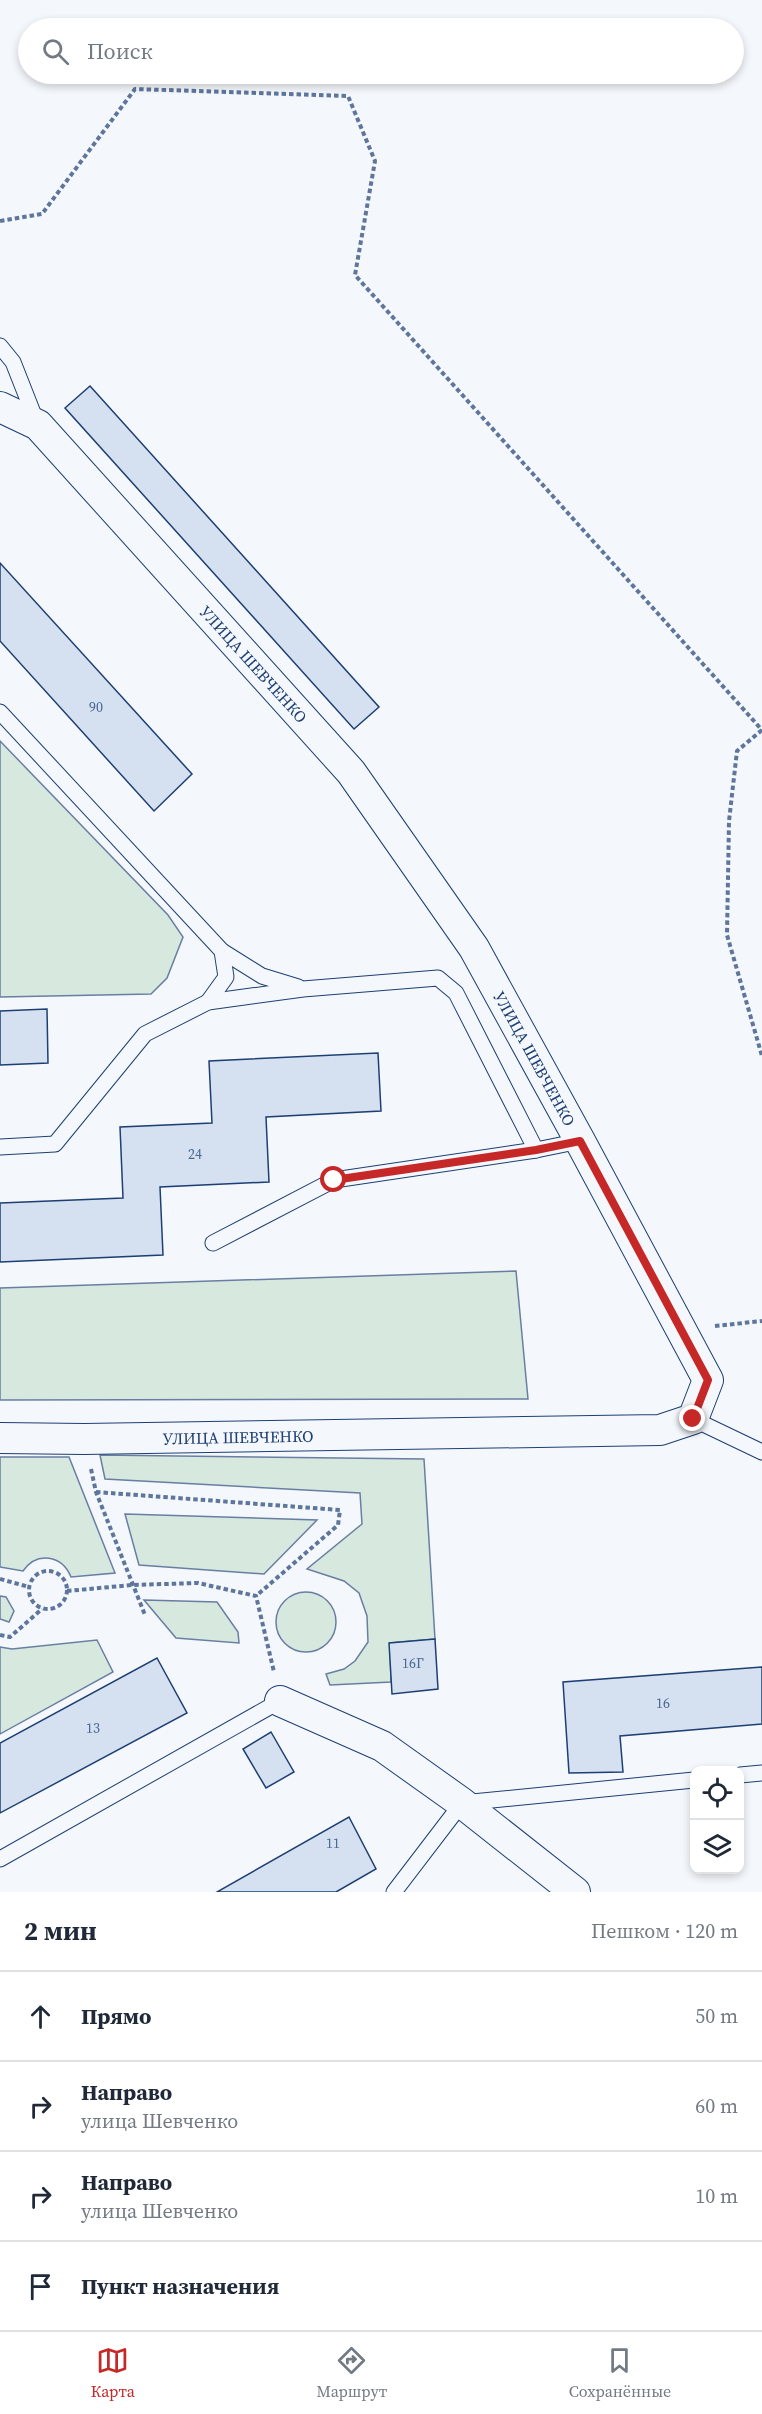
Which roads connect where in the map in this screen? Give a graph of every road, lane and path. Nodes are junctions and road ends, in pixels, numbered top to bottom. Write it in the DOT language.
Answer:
graph roads {
  1 [pos="0,221"];
  2 [pos="0,346"];
  3 [pos="0,406"];
  4 [pos="38,426"];
  5 [pos="0,712"];
  6 [pos="762,730"];
  7 [pos="222,951"];
  8 [pos="303,989"];
  9 [pos="208,1002"];
  10 [pos="762,1056"];
  11 [pos="580,1141"];
  12 [pos="0,1147"];
  13 [pos="536,1150"];
  14 [pos="213,1242"];
  15 [pos="762,1321"];
  16 [pos="682,1330"];
  17 [pos="693,1419"];
  18 [pos="0,1438"];
  19 [pos="84,1439"];
  20 [pos="762,1452"];
  21 [pos="96,1492"];
  22 [pos="0,1579"];
  23 [pos="132,1585"];
  24 [pos="29,1587"];
  25 [pos="67,1591"];
  26 [pos="256,1596"];
  27 [pos="43,1608"];
  28 [pos="145,1615"];
  29 [pos="0,1635"];
  30 [pos="280,1701"];
  31 [pos="762,1773"];
  32 [pos="744,1775"];
  33 [pos="690,1780"];
  34 [pos="462,1803"];
  35 [pos="0,1859"];
  36 [pos="394,1892"];
  37 [pos="575,1892"];
  1 -- 6 [label="path"];
  2 -- 4 [label="lane"];
  3 -- 4 [label="street, УЛИЦА ШЕВЧЕНКО"];
  4 -- 11 [label="street, УЛИЦА ШЕВЧЕНКО"];
  5 -- 7 [label="lane"];
  6 -- 10 [label="path"];
  7 -- 8 [label="lane"];
  7 -- 9 [label="lane"];
  8 -- 9 [label="lane"];
  8 -- 13 [label="lane"];
  9 -- 12 [label="lane"];
  11 -- 13 [label="lane"];
  11 -- 16 [label="street, УЛИЦА ШЕВЧЕНКО"];
  13 -- 14 [label="lane"];
  15 -- 16 [label="path"];
  16 -- 17 [label="street, УЛИЦА ШЕВЧЕНКО"];
  17 -- 19 [label="street, УЛИЦА ШЕВЧЕНКО"];
  17 -- 20 [label="lane"];
  18 -- 19 [label="street, УЛИЦА ШЕВЧЕНКО"];
  19 -- 21 [label="path"];
  21 -- 23 [label="path"];
  21 -- 26 [label="path"];
  22 -- 24 [label="path"];
  23 -- 25 [label="path"];
  23 -- 26 [label="path"];
  23 -- 28 [label="path"];
  24 -- 25 [label="path"];
  24 -- 27 [label="path"];
  25 -- 27 [label="path"];
  26 -- 30 [label="path"];
  27 -- 29 [label="path"];
  30 -- 34 [label="street"];
  30 -- 35 [label="lane"];
  31 -- 32 [label="lane"];
  33 -- 34 [label="lane"];
  34 -- 36 [label="lane"];
  34 -- 37 [label="street"];
}
